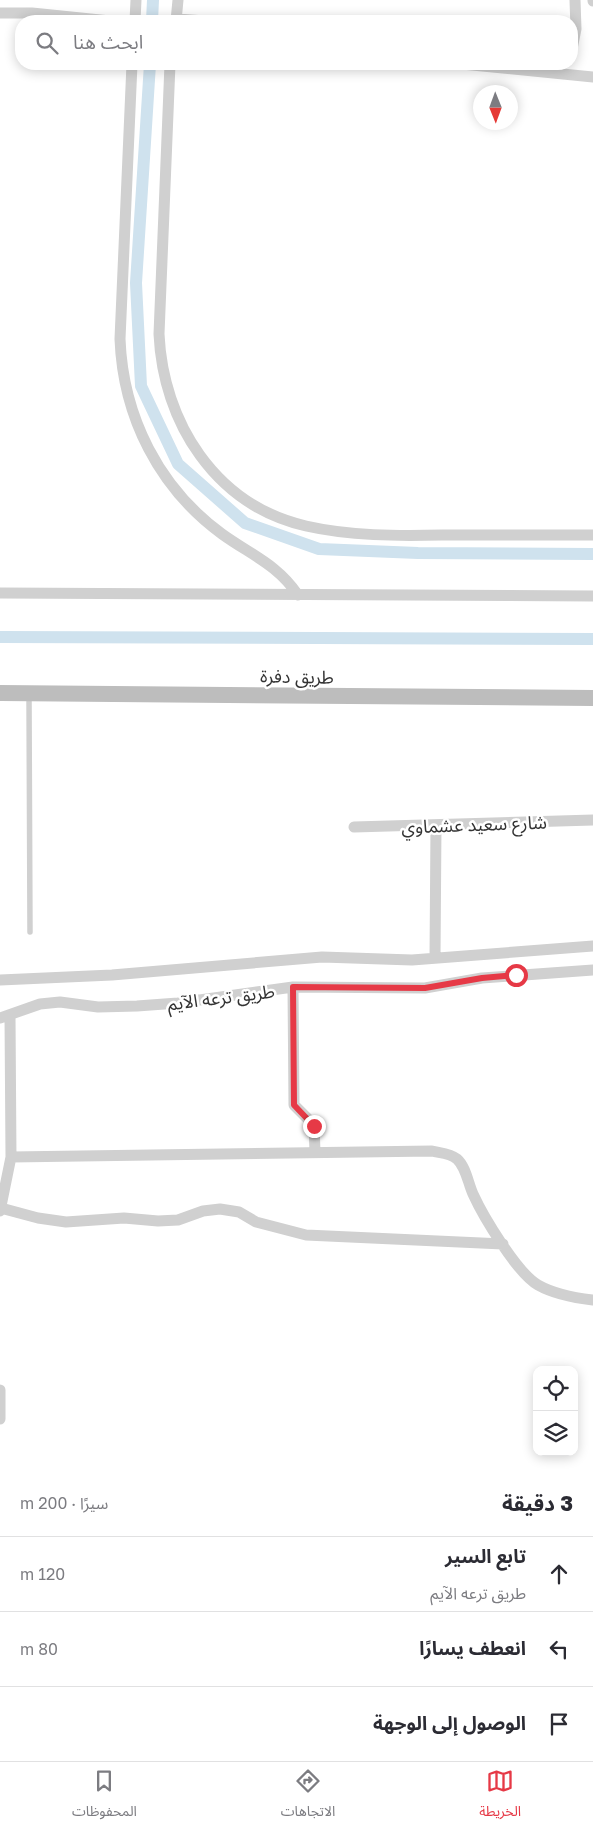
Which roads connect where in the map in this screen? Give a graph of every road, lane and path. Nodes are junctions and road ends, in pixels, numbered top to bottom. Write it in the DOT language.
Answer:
graph roads {
  1 [pos="133,0"];
  2 [pos="178,0"];
  3 [pos="575,0"];
  4 [pos="0,14"];
  5 [pos="52,15"];
  6 [pos="134,15"];
  7 [pos="176,15"];
  8 [pos="576,15"];
  9 [pos="132,70"];
  10 [pos="170,70"];
  11 [pos="522,70"];
  12 [pos="593,77"];
  13 [pos="593,535"];
  14 [pos="0,593"];
  15 [pos="298,595"];
  16 [pos="593,596"];
  17 [pos="0,692"];
  18 [pos="29,693"];
  19 [pos="593,698"];
  20 [pos="593,820"];
  21 [pos="436,825"];
  22 [pos="354,827"];
  23 [pos="30,932"];
  24 [pos="593,946"];
  25 [pos="435,957"];
  26 [pos="593,970"];
  27 [pos="0,980"];
  28 [pos="293,987"];
  29 [pos="5,1017"];
  30 [pos="315,1152"];
  31 [pos="11,1157"];
  32 [pos="0,1210"];
  33 [pos="503,1244"];
  34 [pos="593,1300"];
  35 [pos="0,1390"];
  36 [pos="0,1418"];
  1 -- 6 [label="street"];
  2 -- 7 [label="street"];
  3 -- 8 [label="street"];
  4 -- 5 [label="street"];
  9 -- 15 [label="street"];
  10 -- 13 [label="street"];
  11 -- 12 [label="street"];
  14 -- 15 [label="street"];
  15 -- 16 [label="street"];
  17 -- 18 [label="main road, طريق دفرة"];
  18 -- 19 [label="main road, طريق دفرة"];
  18 -- 23 [label="lane"];
  20 -- 21 [label="street, شارع سعيد عشماوي"];
  21 -- 22 [label="street, شارع سعيد عشماوي"];
  21 -- 25 [label="street"];
  24 -- 25 [label="street, طريق ترعه الآيم"];
  25 -- 27 [label="street, طريق ترعه الآيم"];
  26 -- 28 [label="street, طريق ترعه الآيم"];
  28 -- 29 [label="street, طريق ترعه الآيم"];
  28 -- 30 [label="street"];
  29 -- 31 [label="street"];
  30 -- 31 [label="street"];
  30 -- 33 [label="street"];
  31 -- 32 [label="street"];
  32 -- 33 [label="street"];
  33 -- 34 [label="street"];
  35 -- 36 [label="street"];
}
